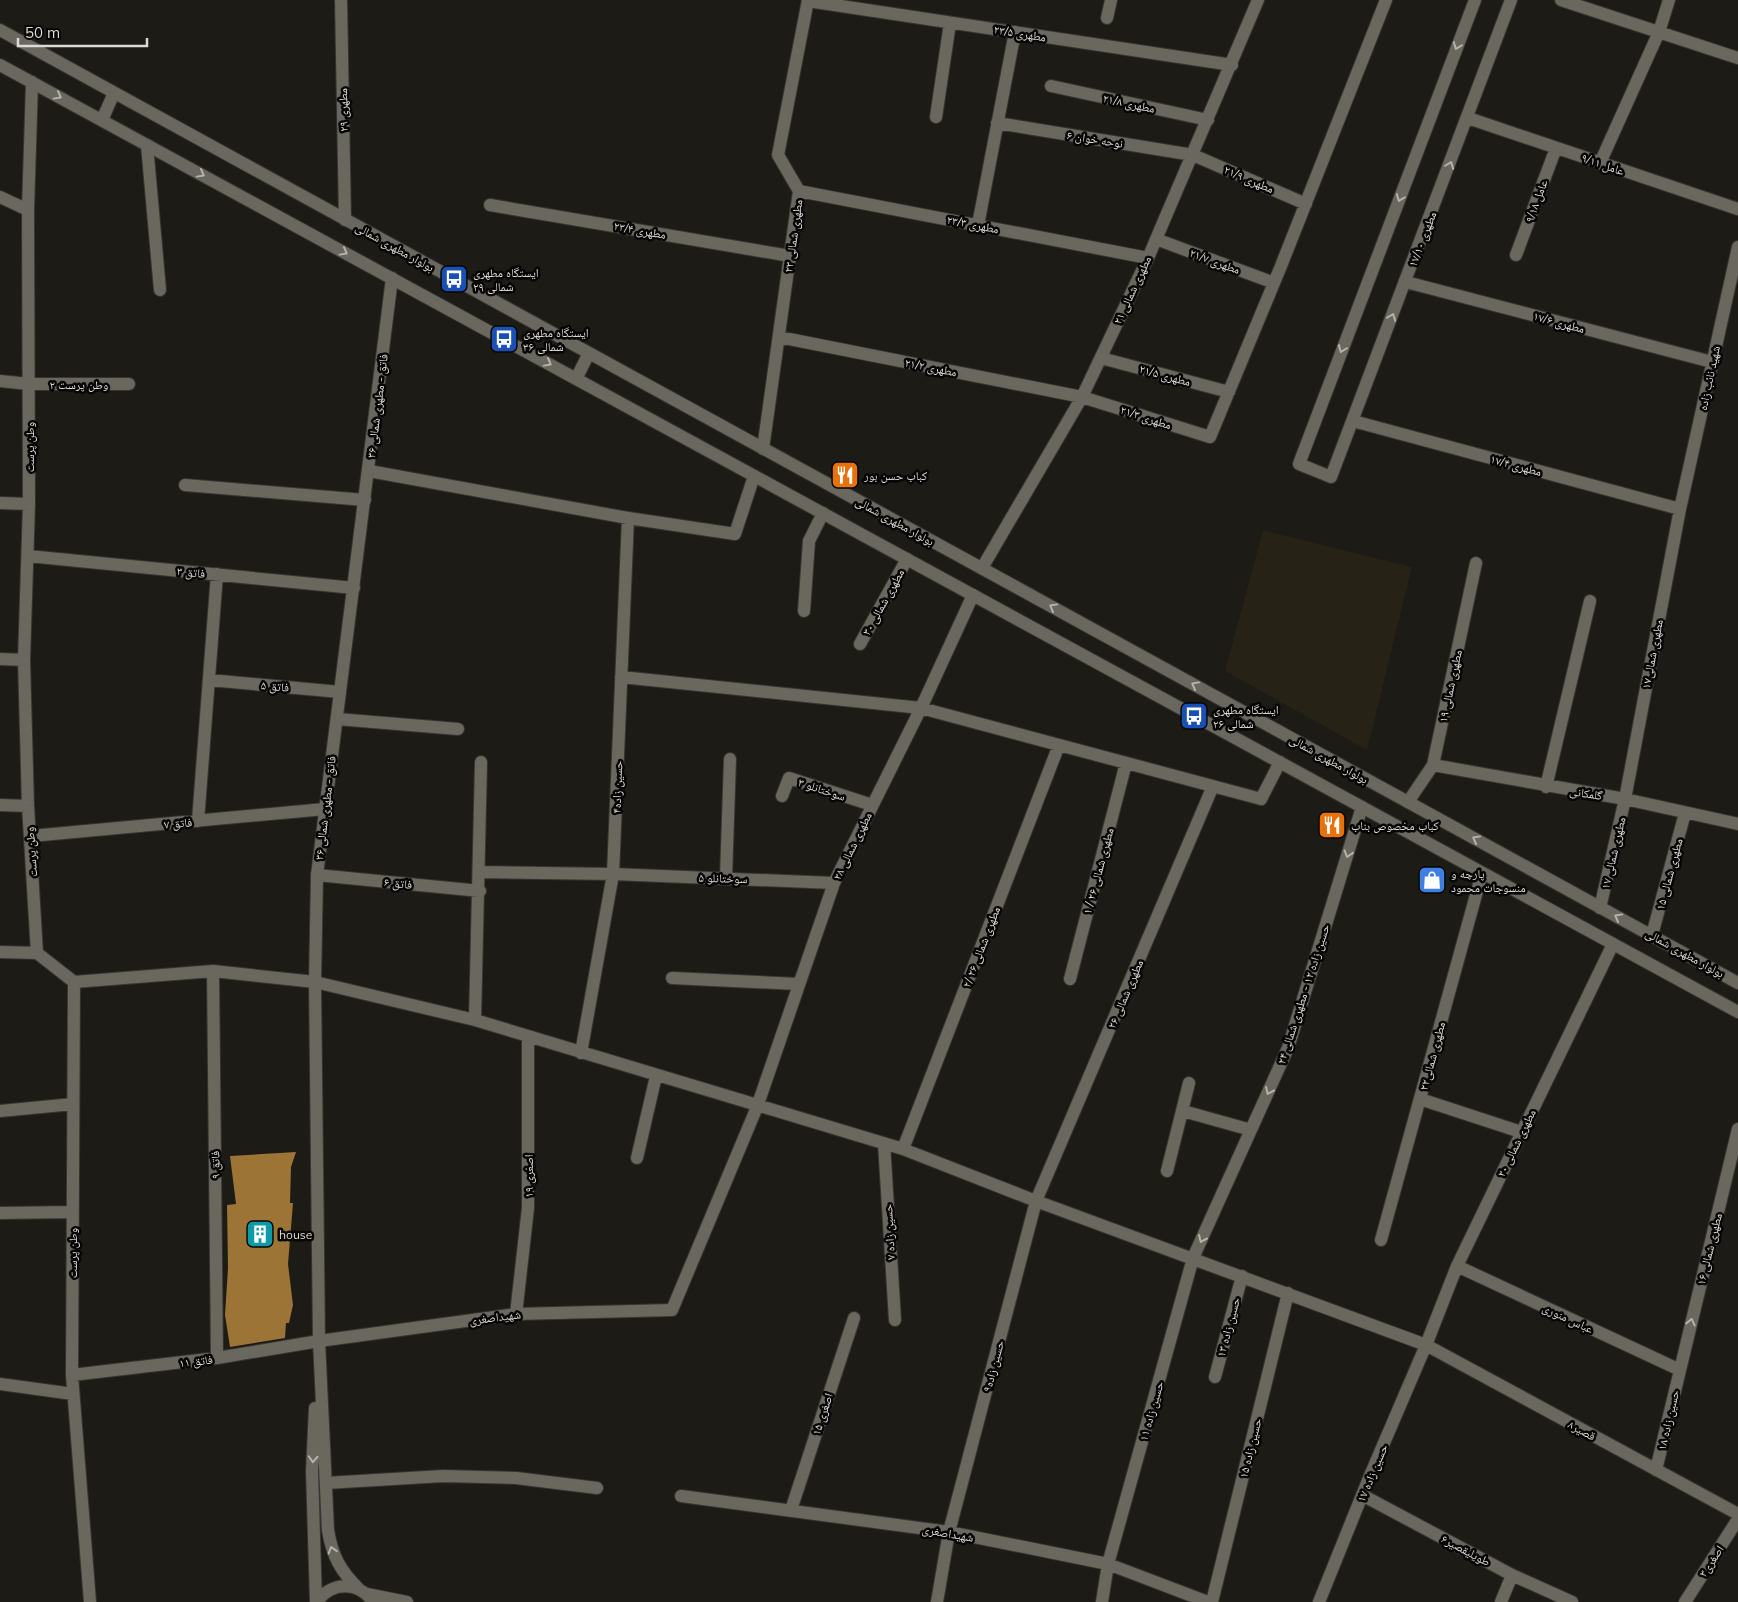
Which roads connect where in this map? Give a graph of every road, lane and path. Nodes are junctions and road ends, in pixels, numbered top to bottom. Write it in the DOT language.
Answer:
graph roads {
  1 [pos="341,0"];
  2 [pos="1111,0"];
  3 [pos="1258,0"];
  4 [pos="1386,0"];
  5 [pos="1475,0"];
  6 [pos="1512,0"];
  7 [pos="1561,0"];
  8 [pos="1669,0"];
  9 [pos="808,1"];
  10 [pos="1582,3"];
  11 [pos="1107,18"];
  12 [pos="950,23"];
  13 [pos="0,30"];
  14 [pos="1014,32"];
  15 [pos="1659,32"];
  16 [pos="1738,58"];
  17 [pos="0,65"];
  18 [pos="1232,65"];
  19 [pos="32,82"];
  20 [pos="1051,86"];
  21 [pos="114,93"];
  22 [pos="936,116"];
  23 [pos="1468,118"];
  24 [pos="102,120"];
  25 [pos="1208,120"];
  26 [pos="997,123"];
  27 [pos="147,145"];
  28 [pos="1556,148"];
  29 [pos="1193,155"];
  30 [pos="1600,163"];
  31 [pos="799,191"];
  32 [pos="0,197"];
  33 [pos="1306,204"];
  34 [pos="490,205"];
  35 [pos="1738,209"];
  36 [pos="28,210"];
  37 [pos="345,220"];
  38 [pos="978,225"];
  39 [pos="1156,239"];
  40 [pos="1738,247"];
  41 [pos="1516,255"];
  42 [pos="790,256"];
  43 [pos="1148,258"];
  44 [pos="392,278"];
  45 [pos="1406,282"];
  46 [pos="1274,283"];
  47 [pos="160,290"];
  48 [pos="779,338"];
  49 [pos="589,353"];
  50 [pos="1101,358"];
  51 [pos="1712,362"];
  52 [pos="576,379"];
  53 [pos="0,381"];
  54 [pos="29,384"];
  55 [pos="129,384"];
  56 [pos="1229,392"];
  57 [pos="1082,397"];
  58 [pos="1353,421"];
  59 [pos="763,448"];
  60 [pos="369,471"];
  61 [pos="754,476"];
  62 [pos="185,485"];
  63 [pos="365,500"];
  64 [pos="0,503"];
  65 [pos="29,504"];
  66 [pos="1680,509"];
  67 [pos="823,513"];
  68 [pos="628,518"];
  69 [pos="28,556"];
  70 [pos="907,559"];
  71 [pos="1476,563"];
  72 [pos="982,568"];
  73 [pos="217,574"];
  74 [pos="354,588"];
  75 [pos="972,595"];
  76 [pos="1590,600"];
  77 [pos="804,611"];
  78 [pos="860,644"];
  79 [pos="0,659"];
  80 [pos="24,660"];
  81 [pos="621,678"];
  82 [pos="209,680"];
  83 [pos="340,692"];
  84 [pos="921,708"];
  85 [pos="337,719"];
  86 [pos="458,729"];
  87 [pos="1059,745"];
  88 [pos="730,759"];
  89 [pos="481,762"];
  90 [pos="1280,762"];
  91 [pos="1126,763"];
  92 [pos="1433,765"];
  93 [pos="1212,786"];
  94 [pos="1546,787"];
  95 [pos="782,796"];
  96 [pos="1625,799"];
  97 [pos="1408,802"];
  98 [pos="0,805"];
  99 [pos="872,805"];
  100 [pos="28,806"];
  101 [pos="1362,807"];
  102 [pos="325,809"];
  103 [pos="1685,813"];
  104 [pos="198,821"];
  105 [pos="1738,824"];
  106 [pos="31,836"];
  107 [pos="480,872"];
  108 [pos="1482,873"];
  109 [pos="613,874"];
  110 [pos="317,875"];
  111 [pos="726,878"];
  112 [pos="834,883"];
  113 [pos="480,891"];
  114 [pos="1600,908"];
  115 [pos="1652,936"];
  116 [pos="1613,944"];
  117 [pos="0,952"];
  118 [pos="37,953"];
  119 [pos="213,971"];
  120 [pos="672,978"];
  121 [pos="1070,979"];
  122 [pos="74,982"];
  123 [pos="315,982"];
  124 [pos="1738,983"];
  125 [pos="798,984"];
  126 [pos="1738,1012"];
  127 [pos="475,1020"];
  128 [pos="528,1037"];
  129 [pos="581,1053"];
  130 [pos="656,1076"];
  131 [pos="1189,1083"];
  132 [pos="1420,1099"];
  133 [pos="73,1104"];
  134 [pos="757,1106"];
  135 [pos="0,1111"];
  136 [pos="1183,1111"];
  137 [pos="1738,1129"];
  138 [pos="1251,1130"];
  139 [pos="1522,1132"];
  140 [pos="884,1143"];
  141 [pos="903,1148"];
  142 [pos="637,1158"];
  143 [pos="1167,1171"];
  144 [pos="1036,1201"];
  145 [pos="73,1212"];
  146 [pos="0,1213"];
  147 [pos="1381,1240"];
  148 [pos="1193,1258"];
  149 [pos="1456,1266"];
  150 [pos="1242,1276"];
  151 [pos="1288,1294"];
  152 [pos="672,1310"];
  153 [pos="516,1314"];
  154 [pos="854,1318"];
  155 [pos="895,1320"];
  156 [pos="319,1340"];
  157 [pos="1426,1345"];
  158 [pos="217,1358"];
  159 [pos="1680,1370"];
  160 [pos="72,1375"];
  161 [pos="1215,1377"];
  162 [pos="0,1384"];
  163 [pos="73,1394"];
  164 [pos="1656,1470"];
  165 [pos="326,1482"];
  166 [pos="597,1488"];
  167 [pos="1362,1495"];
  168 [pos="681,1496"];
  169 [pos="791,1510"];
  170 [pos="1738,1514"];
  171 [pos="1738,1519"];
  172 [pos="949,1532"];
  173 [pos="1108,1564"];
  174 [pos="1512,1575"];
  175 [pos="366,1595"];
  176 [pos="90,1602"];
  177 [pos="317,1602"];
  178 [pos="407,1602"];
  179 [pos="937,1602"];
  180 [pos="1102,1602"];
  181 [pos="1208,1602"];
  182 [pos="1212,1602"];
  183 [pos="1320,1602"];
  184 [pos="1501,1602"];
  185 [pos="1572,1602"];
  186 [pos="1685,1602"];
  1 -- 37 [label="street, مطهری ۲۹"];
  2 -- 11 [label="street"];
  3 -- 18 [label="street, مطهری شمالی ۲۱"];
  4 -- 33 [label="street"];
  5 -- 58 [label="street, مطهری ۱۷/۱۰, one-way"];
  6 -- 23 [label="street, مطهری ۱۷/۱۰"];
  7 -- 10 [label="street"];
  8 -- 15 [label="street"];
  9 -- 12 [label="street, مطهری ۲۳/۵"];
  9 -- 31 [label="street, مطهری شمالی ۲۳"];
  10 -- 15 [label="street"];
  12 -- 14 [label="street, مطهری ۲۳/۵"];
  12 -- 22 [label="street"];
  13 -- 21 [label="street, بولوار مطهری شمالی"];
  14 -- 18 [label="street, مطهری ۲۳/۵"];
  14 -- 26 [label="street"];
  15 -- 16 [label="street"];
  15 -- 30 [label="street"];
  17 -- 19 [label="street"];
  18 -- 25 [label="street, مطهری شمالی ۲۱"];
  19 -- 24 [label="street, one-way"];
  19 -- 36 [label="street, وطن پرست"];
  20 -- 25 [label="street, مطهری ۲۱/۸"];
  21 -- 24 [label="street"];
  21 -- 37 [label="street, بولوار مطهری شمالی"];
  23 -- 28 [label="street, عامل ۹/۱۱"];
  45 -- 23 [label="street, مطهری ۱۷/۱۰, one-way"];
  24 -- 27 [label="street"];
  25 -- 29 [label="street, مطهری شمالی ۲۱"];
  26 -- 29 [label="street, نوحه خوان ۶"];
  26 -- 38 [label="street"];
  27 -- 44 [label="street, one-way"];
  27 -- 47 [label="street"];
  28 -- 30 [label="street, عامل ۹/۱۱"];
  28 -- 41 [label="street, عامل ۹/۱۸"];
  29 -- 33 [label="street, مطهری ۲۱/۹"];
  29 -- 39 [label="street, مطهری شمالی ۲۱"];
  30 -- 35 [label="street, عامل ۹/۱۱"];
  31 -- 38 [label="street, مطهری ۲۳/۳"];
  31 -- 42 [label="street, مطهری شمالی ۲۳"];
  32 -- 36 [label="street"];
  33 -- 46 [label="street"];
  34 -- 42 [label="street, مطهری ۲۳/۴"];
  36 -- 54 [label="street, وطن پرست"];
  37 -- 49 [label="street, بولوار مطهری شمالی"];
  38 -- 43 [label="street, مطهری ۲۳/۳"];
  39 -- 43 [label="street, مطهری شمالی ۲۱"];
  39 -- 46 [label="street, مطهری ۲۱/۷"];
  40 -- 51 [label="street, شهید نائب زاده"];
  42 -- 48 [label="street, مطهری شمالی ۲۳"];
  43 -- 50 [label="street, مطهری شمالی ۲۱"];
  44 -- 52 [label="street, one-way"];
  44 -- 60 [label="street, فاتق - مطهری شمالی ۳۶"];
  45 -- 51 [label="street, مطهری ۱۷/۶"];
  58 -- 45 [label="street, مطهری ۱۷/۱۰, one-way"];
  46 -- 56 [label="street"];
  48 -- 57 [label="street, مطهری ۲۱/۲"];
  48 -- 59 [label="street, مطهری شمالی ۲۳"];
  49 -- 52 [label="street"];
  49 -- 59 [label="street, بولوار مطهری شمالی"];
  50 -- 56 [label="street, مطهری ۲۱/۵"];
  50 -- 57 [label="street, مطهری شمالی ۲۱"];
  51 -- 66 [label="street, شهید نائب زاده"];
  52 -- 61 [label="street"];
  53 -- 54 [label="street, وطن پرست ۲"];
  54 -- 55 [label="street, وطن پرست ۲"];
  54 -- 65 [label="street, وطن پرست"];
  56 -- 57 [label="street, مطهری ۲۱/۳"];
  57 -- 72 [label="street, مطهری شمالی ۲۱"];
  58 -- 66 [label="street, مطهری ۱۷/۴"];
  59 -- 72 [label="street, بولوار مطهری شمالی"];
  60 -- 63 [label="street, فاتق - مطهری شمالی ۳۶"];
  60 -- 68 [label="street"];
  61 -- 67 [label="street"];
  61 -- 68 [label="street"];
  62 -- 63 [label="street"];
  63 -- 74 [label="street, فاتق - مطهری شمالی ۳۶"];
  64 -- 65 [label="street"];
  65 -- 69 [label="street, وطن پرست"];
  66 -- 96 [label="street, مطهری شمالی۱۷"];
  67 -- 70 [label="street"];
  67 -- 77 [label="street"];
  68 -- 81 [label="street, حسین زاده۴"];
  69 -- 73 [label="street, فاتق ۳"];
  69 -- 80 [label="street, وطن پرست"];
  70 -- 75 [label="street"];
  70 -- 78 [label="street, مطهری شمالی ۳۰"];
  71 -- 92 [label="street, مطهری شمالی ۱۹"];
  97 -- 72 [label="street, بولوار مطهری شمالی, one-way"];
  73 -- 74 [label="street, فاتق ۳"];
  73 -- 82 [label="street"];
  74 -- 83 [label="street, فاتق - مطهری شمالی ۳۶"];
  75 -- 84 [label="street, مطهری شمالی ۲۸"];
  75 -- 90 [label="street"];
  76 -- 94 [label="street"];
  79 -- 80 [label="street"];
  80 -- 100 [label="street, وطن پرست"];
  81 -- 84 [label="street"];
  81 -- 109 [label="street, حسین زاده۴"];
  82 -- 83 [label="street, فاتق ۵"];
  82 -- 104 [label="street"];
  83 -- 85 [label="street, فاتق - مطهری شمالی ۳۶"];
  84 -- 87 [label="street"];
  84 -- 99 [label="street, مطهری شمالی ۲۸"];
  85 -- 86 [label="street"];
  85 -- 102 [label="street, فاتق - مطهری شمالی ۳۶"];
  87 -- 91 [label="street"];
  87 -- 141 [label="street, مطهری شمالی ۲۶ /۲"];
  88 -- 111 [label="street"];
  89 -- 107 [label="street"];
  90 -- 93 [label="street"];
  90 -- 101 [label="street"];
  91 -- 93 [label="street"];
  91 -- 121 [label="street, مطهری شمالی ۲۶ / ۱"];
  92 -- 94 [label="street, گلمکانی"];
  92 -- 97 [label="street, مطهری شمالی ۱۹"];
  93 -- 144 [label="street, مطهری شمالی ۲۶"];
  94 -- 96 [label="street, گلمکانی"];
  95 -- 99 [label="street, سوختانلو ۳"];
  96 -- 103 [label="street, گلمکانی"];
  96 -- 114 [label="street, مطهری شمالی ۱۷"];
  114 -- 97 [label="street, بولوار مطهری شمالی, one-way"];
  98 -- 100 [label="street"];
  99 -- 112 [label="street, مطهری شمالی ۲۸"];
  100 -- 106 [label="street, وطن پرست"];
  101 -- 108 [label="street"];
  101 -- 138 [label="street, حسین زاده ۱۲ - مطهری شمالی ۲۴, one-way"];
  102 -- 104 [label="street, فاتق ۷"];
  102 -- 110 [label="street, فاتق - مطهری شمالی ۳۶"];
  103 -- 105 [label="street, گلمکانی"];
  103 -- 115 [label="street, مطهری شمالی ۱۵"];
  104 -- 106 [label="street, فاتق ۷"];
  106 -- 118 [label="street, وطن پرست"];
  107 -- 109 [label="street, سوختانلو ۵"];
  107 -- 113 [label="street"];
  108 -- 116 [label="street"];
  108 -- 132 [label="street, مطهری شمالی۲۲"];
  109 -- 111 [label="street, سوختانلو ۵"];
  109 -- 129 [label="street, حسین زاده۴"];
  110 -- 113 [label="street, فاتق ۶"];
  110 -- 123 [label="street, فاتق - مطهری شمالی ۳۶"];
  111 -- 112 [label="street, سوختانلو ۵"];
  112 -- 125 [label="street, مطهری شمالی ۲۸"];
  113 -- 127 [label="street"];
  115 -- 114 [label="street, بولوار مطهری شمالی, one-way"];
  115 -- 124 [label="street, بولوار مطهری شمالی"];
  116 -- 126 [label="street"];
  116 -- 139 [label="street, مطهری شمالی ۲۰"];
  117 -- 118 [label="street"];
  118 -- 122 [label="street"];
  119 -- 122 [label="street"];
  119 -- 123 [label="street"];
  119 -- 158 [label="street, فاتق ۹"];
  120 -- 125 [label="street"];
  122 -- 133 [label="street, وطن پرست"];
  123 -- 127 [label="street, قصیر۸"];
  123 -- 156 [label="street, فاتق - مطهری شمالی ۳۶"];
  125 -- 134 [label="street, مطهری شمالی ۲۸"];
  127 -- 128 [label="street, قصیر۸"];
  128 -- 129 [label="street, قصیر۸"];
  128 -- 153 [label="street, اصغری ۱۹"];
  129 -- 130 [label="street, قصیر۸"];
  130 -- 134 [label="street, قصیر۸"];
  130 -- 142 [label="street"];
  131 -- 136 [label="street"];
  132 -- 139 [label="street"];
  132 -- 147 [label="street, مطهری شمالی۲۲"];
  133 -- 135 [label="street"];
  133 -- 145 [label="street, وطن پرست"];
  134 -- 140 [label="street, قصیر۸"];
  134 -- 152 [label="street, مطهری شمالی ۲۸"];
  136 -- 138 [label="street"];
  136 -- 143 [label="street"];
  159 -- 137 [label="street, مطهری شمالی ۱۶, one-way"];
  138 -- 148 [label="street, حسین زاده ۱۲ - مطهری شمالی ۲۴, one-way"];
  139 -- 149 [label="street, مطهری شمالی ۲۰"];
  140 -- 141 [label="street, قصیر۸"];
  140 -- 155 [label="street, حسین زاده ۷"];
  141 -- 144 [label="street, قصیر۸"];
  144 -- 148 [label="street, قصیر۸"];
  144 -- 172 [label="street, حسین زاده۹"];
  145 -- 146 [label="street"];
  145 -- 160 [label="street, وطن پرست"];
  148 -- 150 [label="street, قصیر۸"];
  148 -- 173 [label="street, حسین زاده ۱۱"];
  149 -- 157 [label="street, مطهری شمالی ۲۰"];
  149 -- 159 [label="street, عباس منوری"];
  150 -- 151 [label="street, قصیر۸"];
  150 -- 161 [label="street, حسین زاده ۱۳"];
  151 -- 157 [label="street, قصیر۸"];
  151 -- 182 [label="street, حسین زاده ۱۵"];
  152 -- 153 [label="street, شهیداصغری"];
  153 -- 156 [label="street, شهیداصغری"];
  154 -- 169 [label="street, اصغری ۱۵"];
  156 -- 158 [label="street, فاتق ۱۱"];
  156 -- 165 [label="street"];
  156 -- 177 [label="street, one-way"];
  157 -- 164 [label="street, قصیر۸"];
  157 -- 167 [label="street, حسین زاده ۱۷"];
  158 -- 160 [label="street, فاتق ۱۱"];
  159 -- 164 [label="street, حسین زاده ۱۸"];
  160 -- 163 [label="street, وطن پرست"];
  162 -- 163 [label="street"];
  163 -- 176 [label="street, وطن پرست"];
  164 -- 170 [label="street, قصیر۸"];
  165 -- 166 [label="street"];
  175 -- 165 [label="street, one-way"];
  167 -- 174 [label="street, طویلیقصیر۶"];
  167 -- 183 [label="street, حسین زاده ۱۷"];
  168 -- 169 [label="street, شهیداصغری"];
  169 -- 172 [label="street, شهیداصغری"];
  171 -- 186 [label="street, اصغری۳"];
  172 -- 173 [label="street, شهیداصغری"];
  172 -- 179 [label="street, حسین زاده۹"];
  173 -- 180 [label="street, حسین زاده ۱۱"];
  173 -- 181 [label="street, شهیداصغری"];
  174 -- 184 [label="street"];
  174 -- 185 [label="street, طویلیقصیر۶"];
  175 -- 177 [label="street"];
  175 -- 178 [label="street"];
}
